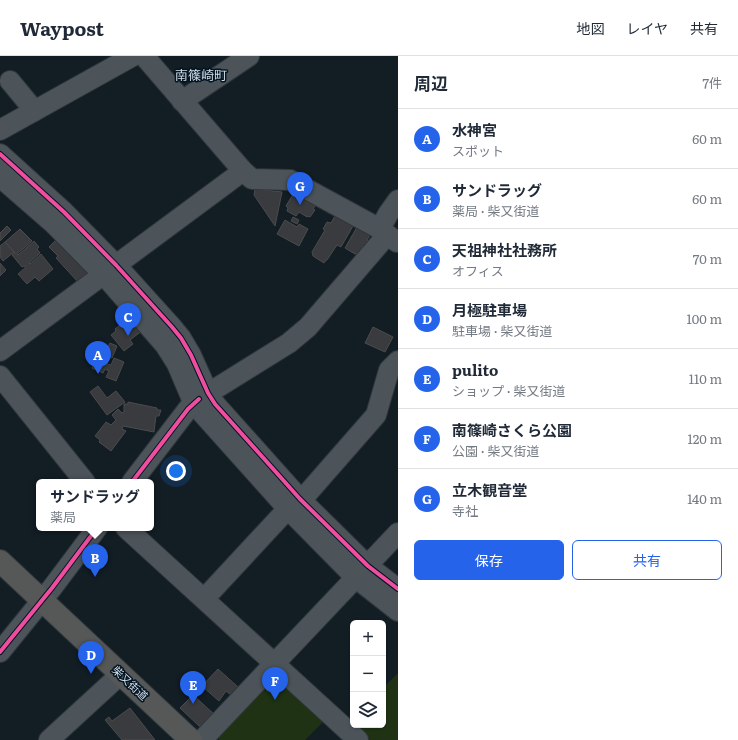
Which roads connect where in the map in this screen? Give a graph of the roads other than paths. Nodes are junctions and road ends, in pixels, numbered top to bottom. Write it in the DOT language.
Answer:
graph roads {
  1 [pos="133,56"];
  2 [pos="144,56"];
  3 [pos="249,56"];
  4 [pos="10,81"];
  5 [pos="182,101"];
  6 [pos="34,111"];
  7 [pos="0,130"];
  8 [pos="0,154"];
  9 [pos="243,171"];
  10 [pos="0,177"];
  11 [pos="398,200"];
  12 [pos="388,236"];
  13 [pos="110,270"];
  14 [pos="0,351"];
  15 [pos="398,361"];
  16 [pos="0,376"];
  17 [pos="202,397"];
  18 [pos="83,479"];
  19 [pos="134,479"];
  20 [pos="294,504"];
  21 [pos="95,531"];
  22 [pos="129,531"];
  23 [pos="398,533"];
  24 [pos="0,561"];
  25 [pos="362,572"];
  26 [pos="398,590"];
  27 [pos="204,599"];
  28 [pos="42,601"];
  29 [pos="398,611"];
  30 [pos="0,652"];
  31 [pos="274,664"];
  32 [pos="121,674"];
  33 [pos="351,738"];
  34 [pos="49,740"];
  35 [pos="191,740"];
  36 [pos="202,740"];
  1 -- 6 [label="street"];
  2 -- 5 [label="street"];
  3 -- 5 [label="street"];
  4 -- 6 [label="street"];
  5 -- 9 [label="street"];
  6 -- 7 [label="street"];
  8 -- 13 [label="street"];
  9 -- 12 [label="street"];
  9 -- 13 [label="street"];
  10 -- 13 [label="street"];
  11 -- 12 [label="street"];
  12 -- 17 [label="street"];
  13 -- 14 [label="street"];
  13 -- 17 [label="street"];
  15 -- 20 [label="street"];
  16 -- 18 [label="street"];
  17 -- 19 [label="street"];
  17 -- 20 [label="street"];
  20 -- 25 [label="street"];
  20 -- 27 [label="street"];
  21 -- 28 [label="street"];
  22 -- 27 [label="street"];
  23 -- 25 [label="street"];
  24 -- 28 [label="main road, 柴又街道"];
  25 -- 26 [label="street"];
  25 -- 29 [label="street"];
  25 -- 31 [label="street"];
  27 -- 31 [label="street"];
  28 -- 30 [label="street"];
  28 -- 32 [label="main road, 柴又街道"];
  31 -- 33 [label="street"];
  31 -- 36 [label="street"];
  32 -- 34 [label="street"];
  32 -- 35 [label="main road, 柴又街道"];
}
